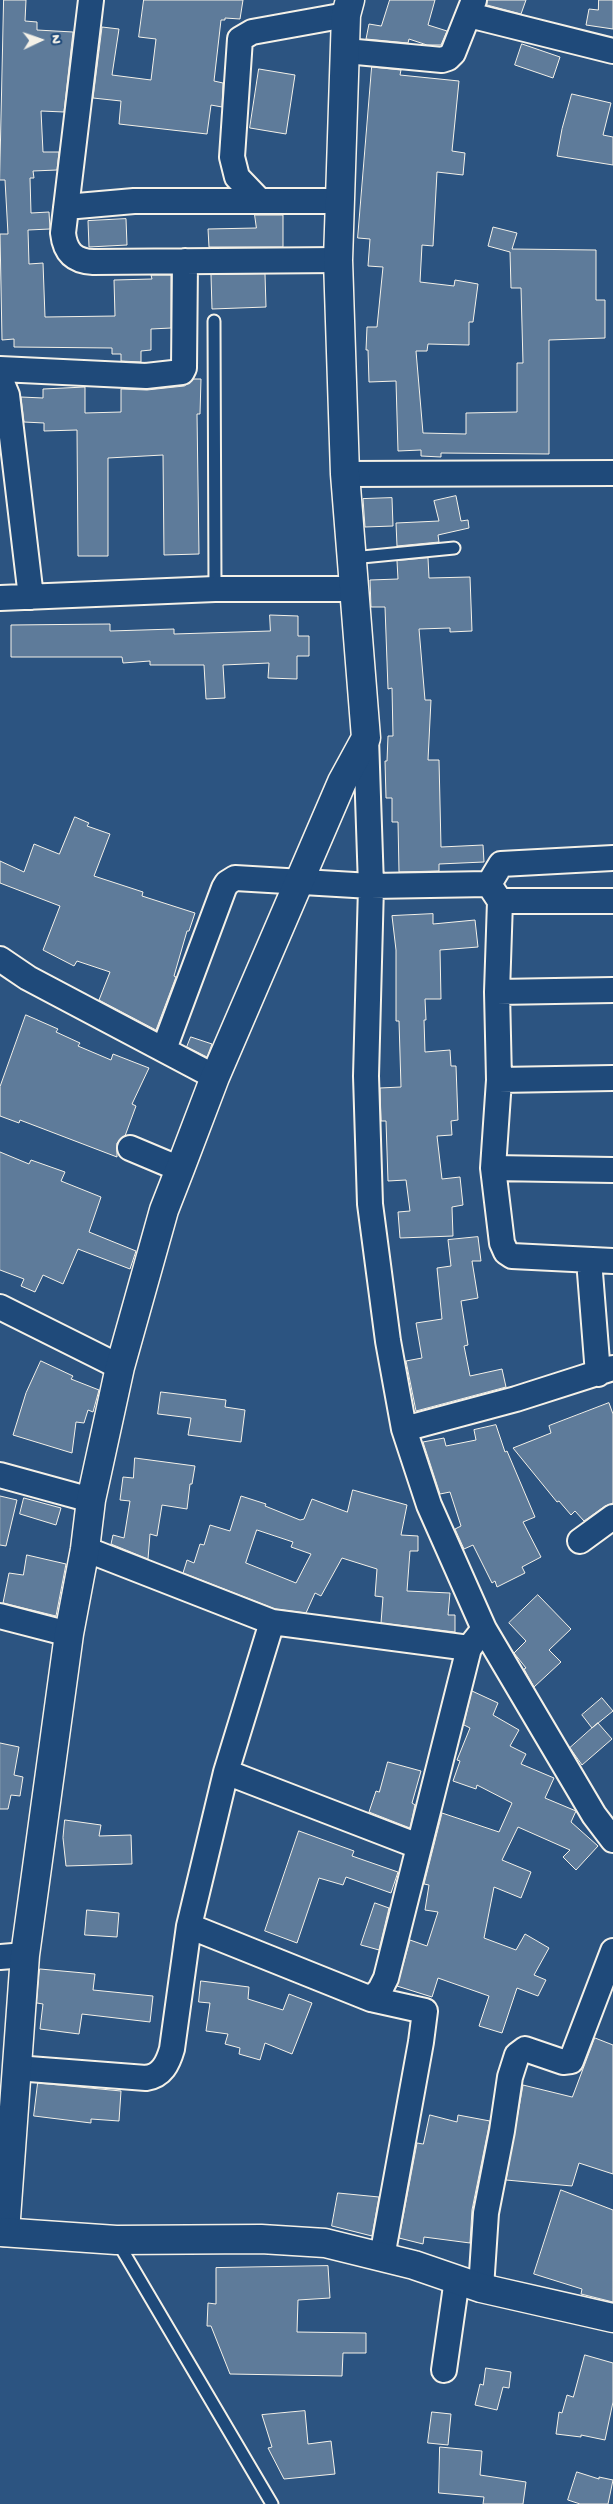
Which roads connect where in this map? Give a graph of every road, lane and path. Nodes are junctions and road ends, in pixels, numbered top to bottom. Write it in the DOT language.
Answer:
graph roads {
  1 [pos="91,0"];
  2 [pos="348,7"];
  3 [pos="471,8"];
  4 [pos="346,51"];
  5 [pos="613,51"];
  6 [pos="260,200"];
  7 [pos="340,201"];
  8 [pos="66,207"];
  9 [pos="338,260"];
  10 [pos="185,261"];
  11 [pos="214,321"];
  12 [pos="0,369"];
  13 [pos="0,378"];
  14 [pos="613,472"];
  15 [pos="345,474"];
  16 [pos="454,548"];
  17 [pos="352,558"];
  18 [pos="215,589"];
  19 [pos="354,589"];
  20 [pos="31,597"];
  21 [pos="0,598"];
  22 [pos="366,738"];
  23 [pos="613,858"];
  24 [pos="299,883"];
  25 [pos="371,886"];
  26 [pos="494,892"];
  27 [pos="613,900"];
  28 [pos="0,959"];
  29 [pos="613,990"];
  30 [pos="497,992"];
  31 [pos="164,1049"];
  32 [pos="215,1077"];
  33 [pos="613,1078"];
  34 [pos="499,1080"];
  35 [pos="130,1148"];
  36 [pos="493,1168"];
  37 [pos="180,1169"];
  38 [pos="613,1170"];
  39 [pos="589,1260"];
  40 [pos="613,1261"];
  41 [pos="0,1307"];
  42 [pos="120,1367"];
  43 [pos="605,1371"];
  44 [pos="404,1429"];
  45 [pos="0,1475"];
  46 [pos="91,1500"];
  47 [pos="613,1517"];
  48 [pos="580,1541"];
  49 [pos="85,1550"];
  50 [pos="0,1616"];
  51 [pos="272,1622"];
  52 [pos="484,1629"];
  53 [pos="69,1634"];
  54 [pos="469,1648"];
  55 [pos="226,1772"];
  56 [pos="613,1840"];
  57 [pos="418,1846"];
  58 [pos="189,1926"];
  59 [pos="613,1951"];
  60 [pos="12,1956"];
  61 [pos="371,1999"];
  62 [pos="16,2068"];
  63 [pos="2,2232"];
  64 [pos="116,2240"];
  65 [pos="382,2257"];
  66 [pos="469,2284"];
  67 [pos="613,2318"];
  68 [pos="444,2370"];
  69 [pos="272,2504"];
  1 -- 8 [label="street"];
  2 -- 4 [label="street"];
  2 -- 6 [label="street"];
  3 -- 4 [label="street"];
  3 -- 5 [label="street"];
  4 -- 7 [label="street"];
  6 -- 7 [label="street"];
  6 -- 8 [label="street"];
  7 -- 9 [label="street"];
  8 -- 10 [label="street"];
  9 -- 10 [label="street"];
  9 -- 15 [label="street"];
  10 -- 12 [label="street"];
  11 -- 18 [label="lane"];
  13 -- 20 [label="street"];
  14 -- 15 [label="street"];
  15 -- 17 [label="street"];
  16 -- 17 [label="lane"];
  17 -- 19 [label="street"];
  18 -- 19 [label="street"];
  18 -- 20 [label="street"];
  19 -- 22 [label="street"];
  20 -- 21 [label="street"];
  22 -- 24 [label="street"];
  22 -- 25 [label="street"];
  23 -- 26 [label="street"];
  24 -- 25 [label="street"];
  24 -- 31 [label="street"];
  24 -- 32 [label="street"];
  25 -- 26 [label="street"];
  25 -- 44 [label="street"];
  26 -- 27 [label="street"];
  26 -- 30 [label="street"];
  28 -- 31 [label="street"];
  29 -- 30 [label="street"];
  30 -- 34 [label="street"];
  31 -- 32 [label="street"];
  32 -- 37 [label="street"];
  33 -- 34 [label="street"];
  34 -- 36 [label="street"];
  35 -- 37 [label="street"];
  36 -- 38 [label="street"];
  36 -- 39 [label="street"];
  37 -- 42 [label="street"];
  39 -- 40 [label="street"];
  39 -- 43 [label="street"];
  41 -- 42 [label="street"];
  42 -- 46 [label="street"];
  43 -- 44 [label="street"];
  44 -- 52 [label="street"];
  45 -- 46 [label="street"];
  46 -- 49 [label="street"];
  47 -- 48 [label="street"];
  49 -- 51 [label="street"];
  49 -- 53 [label="street"];
  50 -- 53 [label="street"];
  51 -- 54 [label="street"];
  51 -- 55 [label="street"];
  52 -- 54 [label="street"];
  52 -- 56 [label="street"];
  53 -- 60 [label="street"];
  54 -- 57 [label="street"];
  55 -- 57 [label="street"];
  55 -- 58 [label="street"];
  57 -- 61 [label="street"];
  58 -- 61 [label="street"];
  58 -- 62 [label="street"];
  59 -- 66 [label="street"];
  60 -- 62 [label="street"];
  61 -- 65 [label="street"];
  62 -- 63 [label="street"];
  63 -- 64 [label="street"];
  64 -- 65 [label="street"];
  64 -- 69 [label="lane"];
  65 -- 66 [label="street"];
  66 -- 67 [label="street"];
  66 -- 68 [label="street"];
}
